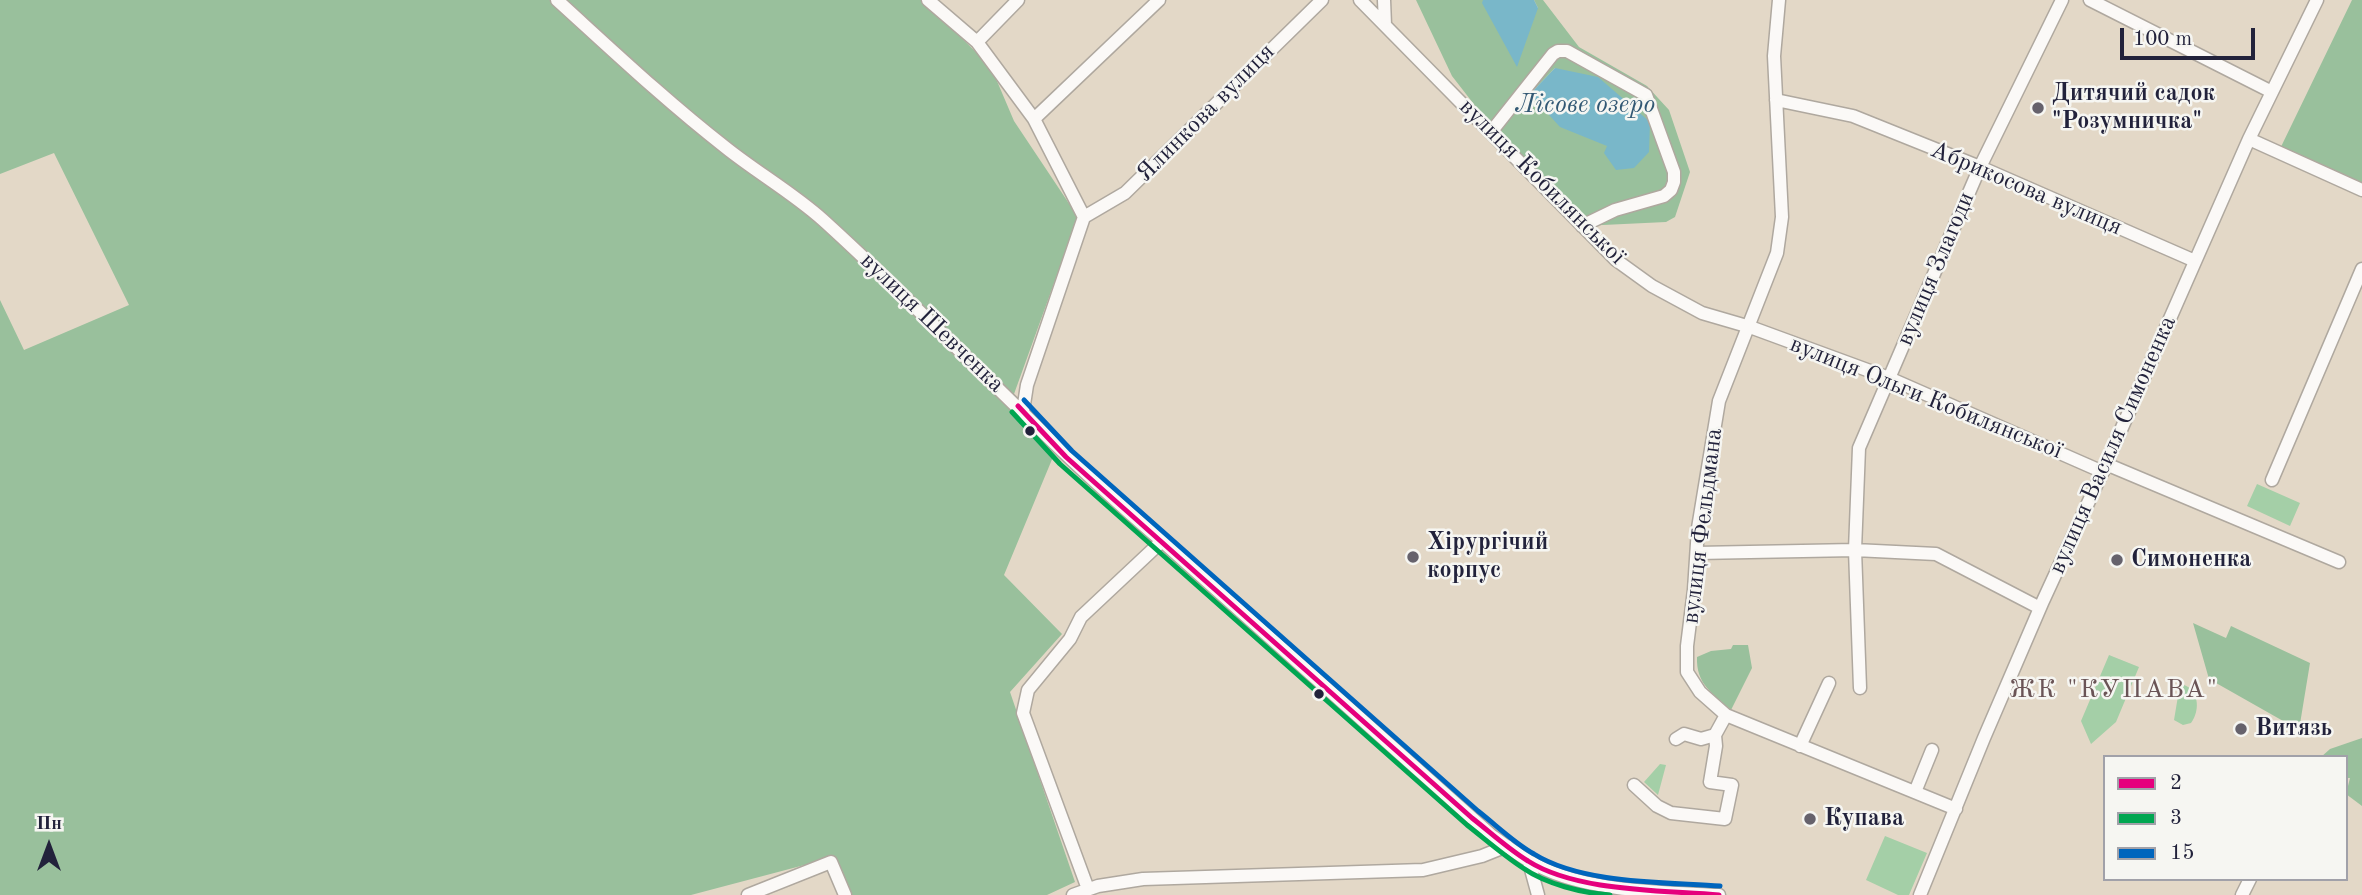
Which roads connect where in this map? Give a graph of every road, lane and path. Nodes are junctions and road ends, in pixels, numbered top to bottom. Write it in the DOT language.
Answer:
graph roads {
  1 [pos="557,0"];
  2 [pos="928,0"];
  3 [pos="1018,0"];
  4 [pos="1159,0"];
  5 [pos="1322,0"];
  6 [pos="1360,0"];
  7 [pos="1384,0"];
  8 [pos="1779,0"];
  9 [pos="2062,0"];
  10 [pos="2090,0"];
  11 [pos="2316,0"];
  12 [pos="1385,25"];
  13 [pos="976,42"];
  14 [pos="2270,91"];
  15 [pos="1776,100"];
  16 [pos="1034,120"];
  17 [pos="1491,132"];
  18 [pos="2249,139"];
  19 [pos="1980,167"];
  20 [pos="2362,190"];
  21 [pos="1084,217"];
  22 [pos="1582,226"];
  23 [pos="2195,261"];
  24 [pos="2362,269"];
  25 [pos="1750,327"];
  26 [pos="1889,378"];
  27 [pos="1021,408"];
  28 [pos="2104,468"];
  29 [pos="2272,480"];
  30 [pos="1162,541"];
  31 [pos="1855,550"];
  32 [pos="1697,553"];
  33 [pos="2339,562"];
  34 [pos="2040,608"];
  35 [pos="1829,683"];
  36 [pos="1860,688"];
  37 [pos="1726,715"];
  38 [pos="1715,735"];
  39 [pos="1676,739"];
  40 [pos="1800,746"];
  41 [pos="1932,750"];
  42 [pos="1634,785"];
  43 [pos="1914,792"];
  44 [pos="1956,809"];
  45 [pos="1507,846"];
  46 [pos="1529,862"];
  47 [pos="1095,890"];
  48 [pos="748,895"];
  49 [pos="845,895"];
  50 [pos="1073,895"];
  51 [pos="1538,895"];
  52 [pos="1719,895"];
  53 [pos="1920,895"];
  1 -- 27 [label="street, вулиця Шевченка"];
  2 -- 13 [label="street"];
  3 -- 13 [label="street"];
  4 -- 16 [label="street"];
  5 -- 21 [label="street, Ялинкова вулиця"];
  6 -- 12 [label="street, вулиця Кобилянської"];
  7 -- 12 [label="street"];
  8 -- 15 [label="street, вулиця Фельдмана"];
  9 -- 19 [label="street, вулиця Злагоди"];
  10 -- 14 [label="street"];
  11 -- 14 [label="street, вулиця Василя Симоненка"];
  12 -- 17 [label="street, вулиця Кобилянської"];
  13 -- 16 [label="street"];
  14 -- 18 [label="street, вулиця Василя Симоненка"];
  15 -- 19 [label="street, Абрикосова вулиця"];
  15 -- 25 [label="street, вулиця Фельдмана"];
  16 -- 21 [label="street"];
  17 -- 22 [label="street, вулиця Кобилянської"];
  17 -- 22 [label="street"];
  18 -- 20 [label="street"];
  18 -- 23 [label="street, вулиця Василя Симоненка"];
  19 -- 23 [label="street, Абрикосова вулиця"];
  19 -- 26 [label="street, вулиця Злагоди"];
  21 -- 27 [label="street"];
  22 -- 25 [label="street, вулиця Кобилянської"];
  23 -- 28 [label="street, вулиця Василя Симоненка"];
  24 -- 29 [label="street"];
  25 -- 26 [label="street, вулиця Ольги Кобилянської"];
  25 -- 32 [label="street, вулиця Фельдмана"];
  26 -- 28 [label="street, вулиця Ольги Кобилянської"];
  26 -- 31 [label="street, вулиця Злагоди"];
  27 -- 30 [label="street, вулиця Шевченка"];
  28 -- 33 [label="street, вулиця Ольги Кобилянської"];
  28 -- 34 [label="street, вулиця Василя Симоненка"];
  30 -- 45 [label="street, вулиця Шевченка"];
  30 -- 47 [label="street"];
  31 -- 32 [label="street"];
  31 -- 34 [label="street"];
  31 -- 36 [label="street, вулиця Злагоди"];
  32 -- 37 [label="street, вулиця Фельдмана"];
  34 -- 44 [label="street, вулиця Василя Симоненка"];
  35 -- 40 [label="street"];
  37 -- 38 [label="street"];
  37 -- 40 [label="street, вулиця Фельдмана"];
  38 -- 39 [label="street"];
  38 -- 42 [label="street"];
  40 -- 43 [label="street, вулиця Фельдмана"];
  41 -- 43 [label="street"];
  43 -- 44 [label="street, вулиця Фельдмана"];
  44 -- 53 [label="street, вулиця Василя Симоненка"];
  45 -- 46 [label="street, вулиця Шевченка"];
  45 -- 47 [label="street"];
  46 -- 51 [label="street"];
  46 -- 52 [label="street, вулиця Шевченка"];
  47 -- 50 [label="street"];
  48 -- 49 [label="street"];
}
